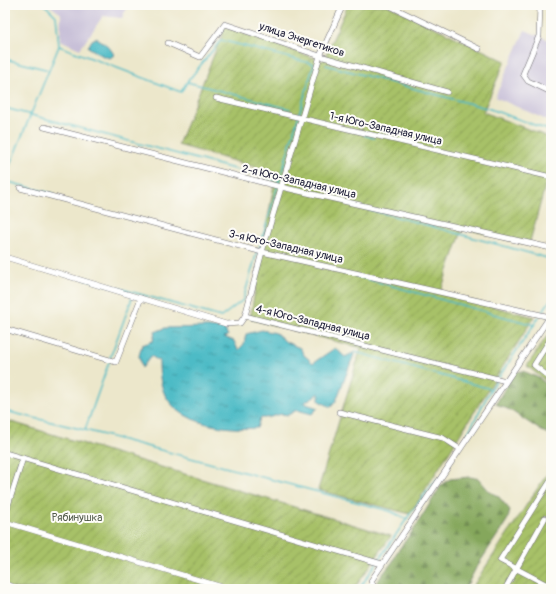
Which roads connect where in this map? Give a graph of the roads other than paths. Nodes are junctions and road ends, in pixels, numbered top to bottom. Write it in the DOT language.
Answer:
graph roads {
  1 [pos="343,5"];
  2 [pos="388,5"];
  3 [pos="540,5"];
  4 [pos="168,43"];
  5 [pos="478,48"];
  6 [pos="320,56"];
  7 [pos="448,92"];
  8 [pos="551,92"];
  9 [pos="216,98"];
  10 [pos="301,118"];
  11 [pos="44,127"];
  12 [pos="551,177"];
  13 [pos="281,187"];
  14 [pos="20,188"];
  15 [pos="551,248"];
  16 [pos="262,252"];
  17 [pos="5,257"];
  18 [pos="141,298"];
  19 [pos="245,316"];
  20 [pos="550,316"];
  21 [pos="5,329"];
  22 [pos="551,338"];
  23 [pos="551,379"];
  24 [pos="506,381"];
  25 [pos="339,412"];
  26 [pos="460,448"];
  27 [pos="5,453"];
  28 [pos="22,458"];
  29 [pos="551,480"];
  30 [pos="549,487"];
  31 [pos="5,515"];
  32 [pos="545,518"];
  33 [pos="5,522"];
  34 [pos="382,564"];
  35 [pos="517,569"];
  36 [pos="5,584"];
  37 [pos="551,587"];
  38 [pos="21,589"];
  39 [pos="230,589"];
  40 [pos="375,589"];
  41 [pos="506,589"];
  1 -- 6 [label="street"];
  2 -- 5 [label="street"];
  3 -- 8 [label="street"];
  4 -- 6 [label="street, улица Энергетиков"];
  6 -- 7 [label="street, улица Энергетиков"];
  6 -- 10 [label="street"];
  9 -- 10 [label="street, 1-я Юго-Западная улица"];
  10 -- 12 [label="street, 1-я Юго-Западная улица"];
  10 -- 13 [label="street"];
  11 -- 13 [label="street, 2-я Юго-Западная улица"];
  13 -- 15 [label="street, 2-я Юго-Западная улица"];
  13 -- 16 [label="street"];
  14 -- 16 [label="street, 3-я Юго-Западная улица"];
  16 -- 19 [label="street"];
  16 -- 20 [label="street, 3-я Юго-Западная улица"];
  17 -- 18 [label="street, 4-я Юго-Западная улица"];
  18 -- 19 [label="street, 4-я Юго-Западная улица"];
  18 -- 21 [label="street"];
  19 -- 24 [label="street, 4-я Юго-Западная улица"];
  20 -- 24 [label="street"];
  22 -- 23 [label="street"];
  24 -- 26 [label="street"];
  25 -- 26 [label="street"];
  26 -- 34 [label="street"];
  27 -- 28 [label="street"];
  28 -- 31 [label="street"];
  28 -- 34 [label="street"];
  29 -- 30 [label="street"];
  30 -- 35 [label="street"];
  32 -- 35 [label="street"];
  33 -- 39 [label="street"];
  34 -- 40 [label="street"];
  35 -- 37 [label="street"];
  35 -- 41 [label="street"];
  36 -- 38 [label="street"];
}
